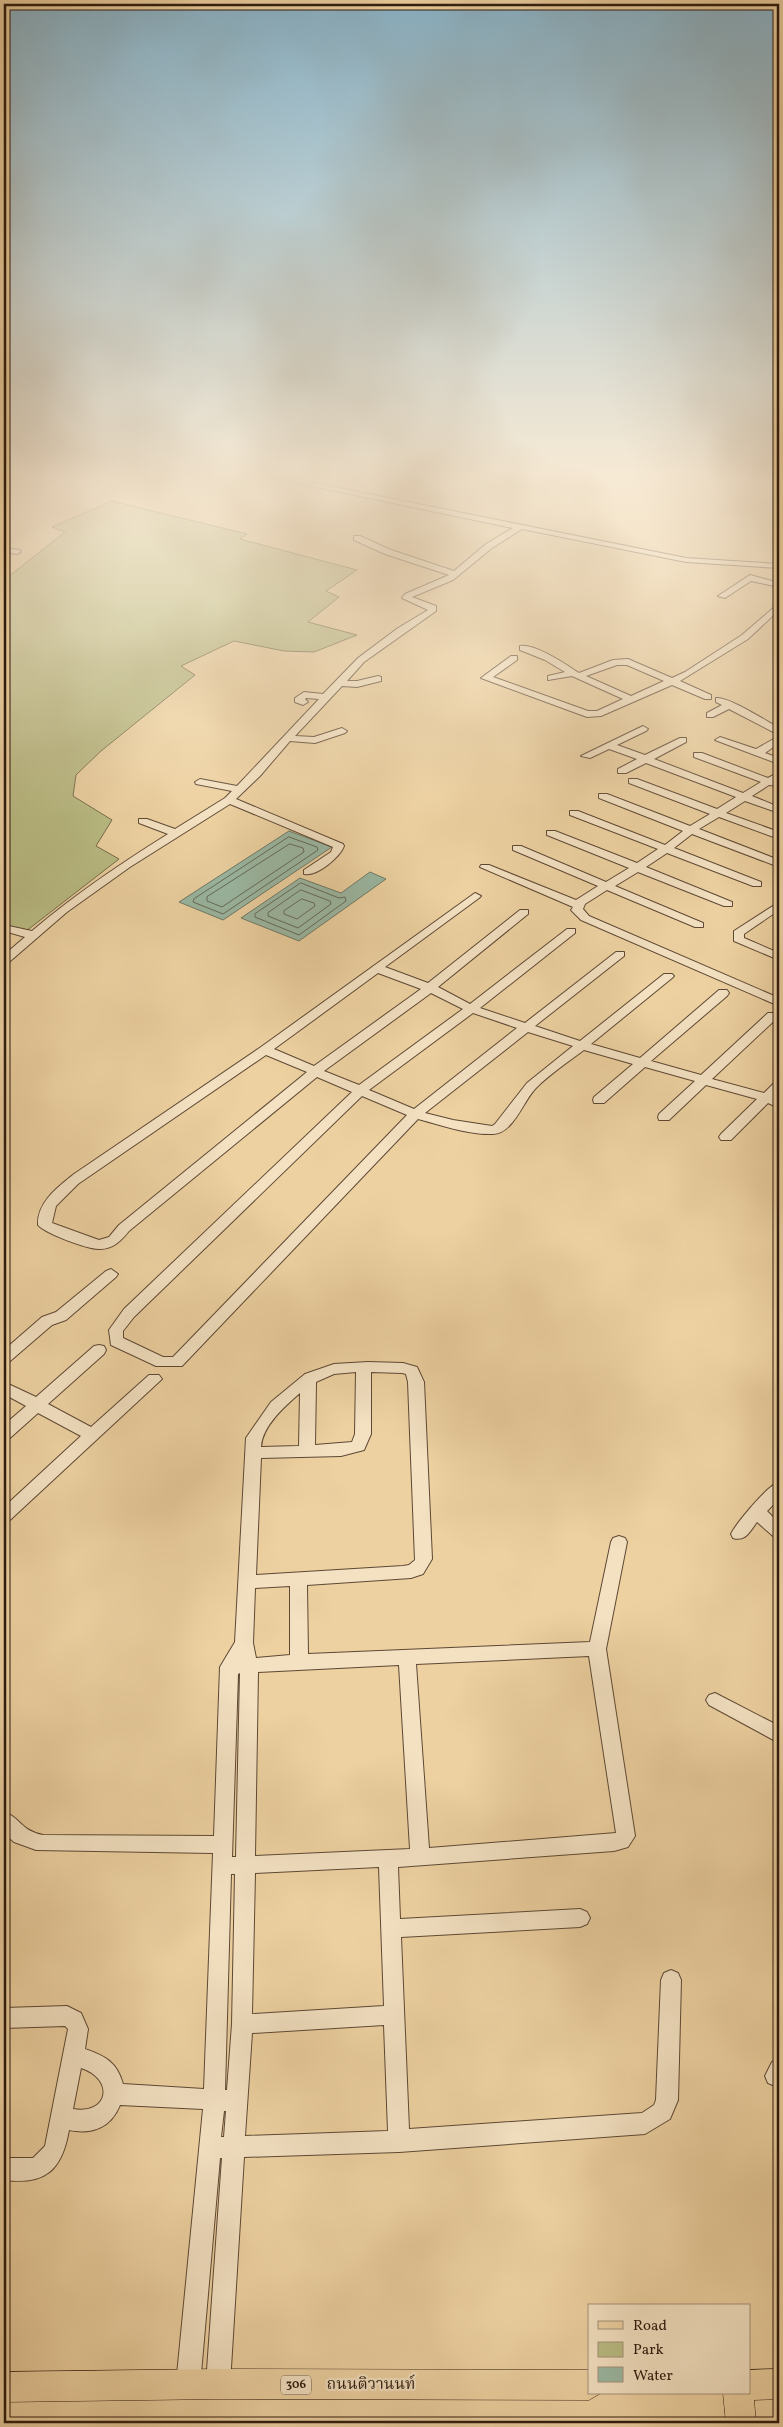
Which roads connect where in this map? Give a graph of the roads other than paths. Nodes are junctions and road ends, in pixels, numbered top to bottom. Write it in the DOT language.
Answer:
graph roads {
  1 [pos="420,591"];
  2 [pos="729,591"];
  3 [pos="722,596"];
  4 [pos="779,606"];
  5 [pos="776,615"];
  6 [pos="523,648"];
  7 [pos="514,658"];
  8 [pos="575,675"];
  9 [pos="551,678"];
  10 [pos="378,679"];
  11 [pos="673,682"];
  12 [pos="339,683"];
  13 [pos="326,697"];
  14 [pos="708,697"];
  15 [pos="632,700"];
  16 [pos="720,700"];
  17 [pos="303,702"];
  18 [pos="576,703"];
  19 [pos="730,705"];
  20 [pos="600,714"];
  21 [pos="710,715"];
  22 [pos="643,730"];
  23 [pos="342,731"];
  24 [pos="779,732"];
  25 [pos="286,738"];
  26 [pos="779,739"];
  27 [pos="684,740"];
  28 [pos="720,740"];
  29 [pos="610,746"];
  30 [pos="757,753"];
  31 [pos="698,755"];
  32 [pos="586,756"];
  33 [pos="643,759"];
  34 [pos="779,761"];
  35 [pos="622,771"];
  36 [pos="633,781"];
  37 [pos="776,781"];
  38 [pos="200,782"];
  39 [pos="241,790"];
  40 [pos="603,796"];
  41 [pos="744,798"];
  42 [pos="230,800"];
  43 [pos="779,810"];
  44 [pos="574,813"];
  45 [pos="718,813"];
  46 [pos="143,821"];
  47 [pos="692,830"];
  48 [pos="551,833"];
  49 [pos="178,834"];
  50 [pos="779,836"];
  51 [pos="516,848"];
  52 [pos="666,849"];
  53 [pos="779,864"];
  54 [pos="485,867"];
  55 [pos="637,867"];
  56 [pos="308,872"];
  57 [pos="757,884"];
  58 [pos="607,885"];
  59 [pos="475,896"];
  60 [pos="728,904"];
  61 [pos="578,905"];
  62 [pos="779,905"];
  63 [pos="524,912"];
  64 [pos="699,925"];
  65 [pos="4,928"];
  66 [pos="571,931"];
  67 [pos="33,935"];
  68 [pos="620,954"];
  69 [pos="779,957"];
  70 [pos="4,961"];
  71 [pos="377,968"];
  72 [pos="668,976"];
  73 [pos="430,988"];
  74 [pos="723,993"];
  75 [pos="779,1002"];
  76 [pos="471,1010"];
  77 [pos="772,1016"];
  78 [pos="528,1028"];
  79 [pos="584,1046"];
  80 [pos="266,1050"];
  81 [pos="644,1062"];
  82 [pos="317,1070"];
  83 [pos="705,1080"];
  84 [pos="779,1085"];
  85 [pos="361,1092"];
  86 [pos="767,1098"];
  87 [pos="599,1100"];
  88 [pos="779,1104"];
  89 [pos="415,1114"];
  90 [pos="664,1117"];
  91 [pos="726,1137"];
  92 [pos="111,1274"];
  93 [pos="99,1350"];
  94 [pos="4,1358"];
  95 [pos="364,1368"];
  96 [pos="154,1379"];
  97 [pos="308,1380"];
  98 [pos="4,1387"];
  99 [pos="37,1405"];
  100 [pos="4,1434"];
  101 [pos="92,1435"];
  102 [pos="307,1451"];
  103 [pos="252,1453"];
  104 [pos="779,1488"];
  105 [pos="756,1511"];
  106 [pos="4,1516"];
  107 [pos="779,1532"];
  108 [pos="739,1534"];
  109 [pos="619,1542"];
  110 [pos="298,1578"];
  111 [pos="248,1582"];
  112 [pos="597,1649"];
  113 [pos="407,1658"];
  114 [pos="299,1662"];
  115 [pos="239,1667"];
  116 [pos="715,1700"];
  117 [pos="779,1735"];
  118 [pos="4,1820"];
  119 [pos="223,1844"];
  120 [pos="420,1856"];
  121 [pos="388,1858"];
  122 [pos="247,1865"];
  123 [pos="223,1866"];
  124 [pos="580,1918"];
  125 [pos="390,1929"];
  126 [pos="671,1980"];
  127 [pos="393,2015"];
  128 [pos="4,2018"];
  129 [pos="242,2024"];
  130 [pos="74,2056"];
  131 [pos="114,2094"];
  132 [pos="214,2100"];
  133 [pos="238,2101"];
  134 [pos="62,2117"];
  135 [pos="399,2141"];
  136 [pos="209,2148"];
  137 [pos="234,2148"];
  138 [pos="4,2169"];
  139 [pos="218,2384"];
  140 [pos="779,2384"];
  141 [pos="188,2385"];
  142 [pos="588,2385"];
  143 [pos="750,2385"];
  144 [pos="4,2387"];
  145 [pos="738,2394"];
  146 [pos="741,2423"];
  1 -- 12 [label="street"];
  2 -- 3 [label="street"];
  4 -- 5 [label="street"];
  5 -- 11 [label="street"];
  6 -- 8 [label="street"];
  7 -- 20 [label="street"];
  8 -- 9 [label="street"];
  8 -- 11 [label="street"];
  8 -- 15 [label="street"];
  10 -- 12 [label="street"];
  11 -- 14 [label="street"];
  11 -- 15 [label="street"];
  12 -- 13 [label="street"];
  13 -- 17 [label="street"];
  13 -- 25 [label="street"];
  15 -- 20 [label="street"];
  16 -- 19 [label="street"];
  18 -- 20 [label="street"];
  19 -- 21 [label="street"];
  19 -- 24 [label="street"];
  22 -- 29 [label="street"];
  23 -- 25 [label="street"];
  25 -- 39 [label="street"];
  26 -- 30 [label="street"];
  27 -- 33 [label="street"];
  28 -- 30 [label="street"];
  29 -- 32 [label="street"];
  29 -- 33 [label="street"];
  30 -- 34 [label="street"];
  31 -- 37 [label="street"];
  33 -- 35 [label="street"];
  33 -- 41 [label="street"];
  36 -- 45 [label="street"];
  37 -- 41 [label="street"];
  38 -- 39 [label="street"];
  39 -- 42 [label="street"];
  40 -- 47 [label="street"];
  41 -- 43 [label="street"];
  41 -- 45 [label="street"];
  42 -- 49 [label="street"];
  42 -- 56 [label="street"];
  44 -- 52 [label="street"];
  45 -- 47 [label="street"];
  45 -- 50 [label="street"];
  46 -- 49 [label="street"];
  47 -- 52 [label="street"];
  47 -- 53 [label="street"];
  48 -- 55 [label="street"];
  49 -- 67 [label="street"];
  51 -- 58 [label="street"];
  52 -- 55 [label="street"];
  52 -- 57 [label="street"];
  54 -- 61 [label="street"];
  55 -- 58 [label="street"];
  55 -- 60 [label="street"];
  58 -- 61 [label="street"];
  58 -- 64 [label="street"];
  59 -- 71 [label="street"];
  61 -- 75 [label="street"];
  62 -- 69 [label="street"];
  63 -- 73 [label="street"];
  65 -- 67 [label="street"];
  66 -- 76 [label="street"];
  67 -- 70 [label="street"];
  68 -- 78 [label="street"];
  71 -- 73 [label="street"];
  71 -- 80 [label="street"];
  72 -- 79 [label="street"];
  73 -- 76 [label="street"];
  73 -- 82 [label="street"];
  74 -- 81 [label="street"];
  76 -- 78 [label="street"];
  76 -- 85 [label="street"];
  77 -- 83 [label="street"];
  78 -- 79 [label="street"];
  78 -- 89 [label="street"];
  79 -- 81 [label="street"];
  79 -- 89 [label="street"];
  80 -- 82 [label="street"];
  80 -- 82 [label="street"];
  81 -- 83 [label="street"];
  81 -- 87 [label="street"];
  82 -- 85 [label="street"];
  83 -- 86 [label="street"];
  83 -- 90 [label="street"];
  84 -- 86 [label="street"];
  85 -- 89 [label="street"];
  85 -- 89 [label="street"];
  86 -- 88 [label="street"];
  86 -- 91 [label="street"];
  92 -- 94 [label="street"];
  93 -- 99 [label="street"];
  95 -- 97 [label="street"];
  95 -- 102 [label="street"];
  95 -- 110 [label="street"];
  96 -- 101 [label="street"];
  97 -- 102 [label="street"];
  97 -- 103 [label="street"];
  98 -- 99 [label="street"];
  99 -- 100 [label="street"];
  99 -- 101 [label="street"];
  101 -- 106 [label="street"];
  102 -- 103 [label="street"];
  103 -- 111 [label="street"];
  104 -- 105 [label="street"];
  105 -- 107 [label="street"];
  105 -- 108 [label="street"];
  109 -- 112 [label="street"];
  110 -- 111 [label="street"];
  110 -- 114 [label="street"];
  111 -- 115 [label="street"];
  112 -- 113 [label="street"];
  112 -- 120 [label="street"];
  113 -- 114 [label="street"];
  113 -- 120 [label="street"];
  114 -- 115 [label="street"];
  115 -- 119 [label="street"];
  115 -- 122 [label="street"];
  116 -- 117 [label="street"];
  118 -- 119 [label="street"];
  119 -- 123 [label="street"];
  120 -- 121 [label="street"];
  121 -- 122 [label="street"];
  121 -- 125 [label="street"];
  122 -- 123 [label="street"];
  122 -- 129 [label="street"];
  123 -- 132 [label="street"];
  124 -- 125 [label="street"];
  125 -- 127 [label="street"];
  126 -- 135 [label="street"];
  127 -- 129 [label="street"];
  127 -- 135 [label="street"];
  128 -- 130 [label="street"];
  129 -- 133 [label="street"];
  130 -- 131 [label="street"];
  130 -- 134 [label="street"];
  131 -- 132 [label="street"];
  131 -- 134 [label="street"];
  132 -- 133 [label="street"];
  132 -- 136 [label="street"];
  133 -- 137 [label="street"];
  134 -- 138 [label="street"];
  135 -- 137 [label="street"];
  136 -- 137 [label="street"];
  136 -- 141 [label="street"];
  137 -- 139 [label="street"];
  139 -- 141 [label="main road, ถนนติวานนท์ / 306"];
  139 -- 142 [label="main road, ถนนติวานนท์ / 306"];
  140 -- 143 [label="main road"];
  141 -- 144 [label="main road, ถนนติวานนท์ / 306"];
  145 -- 146 [label="main road"];
}
